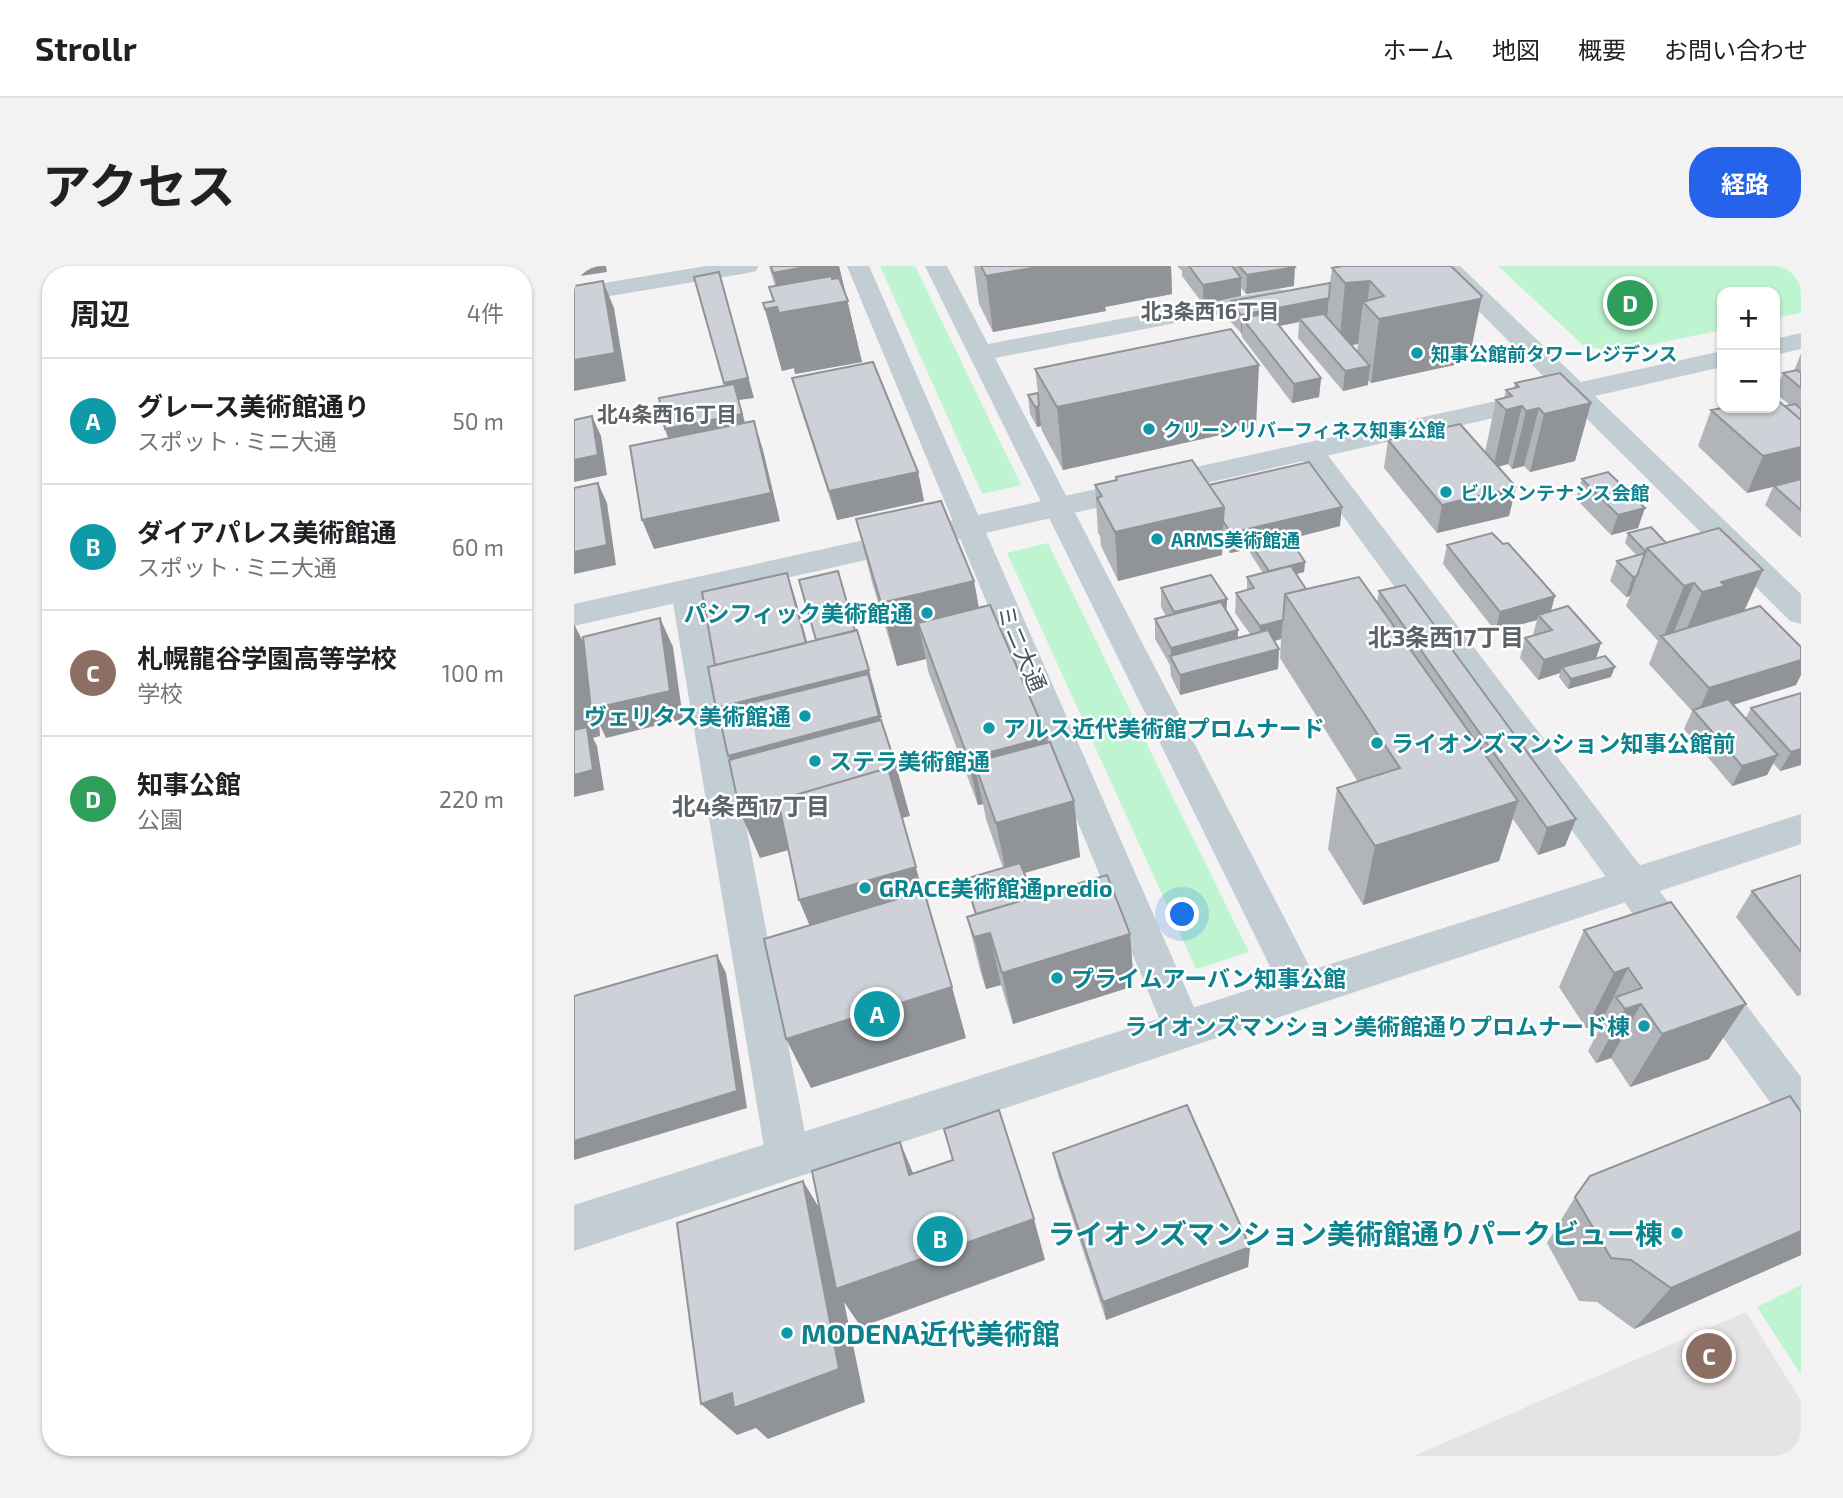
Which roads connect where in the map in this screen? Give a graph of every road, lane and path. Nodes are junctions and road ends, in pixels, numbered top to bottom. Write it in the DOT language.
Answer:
graph roads {
  1 [pos="748,266"];
  2 [pos="858,266"];
  3 [pos="936,266"];
  4 [pos="1437,267"];
  5 [pos="1301,292"];
  6 [pos="574,295"];
  7 [pos="1801,341"];
  8 [pos="1780,346"];
  9 [pos="980,353"];
  10 [pos="1717,360"];
  11 [pos="1575,392"];
  12 [pos="1310,451"];
  13 [pos="1057,507"];
  14 [pos="970,526"];
  15 [pos="686,591"];
  16 [pos="1801,613"];
  17 [pos="574,615"];
  18 [pos="1801,829"];
  19 [pos="1634,883"];
  20 [pos="1302,991"];
  21 [pos="1184,1030"];
  22 [pos="1801,1110"];
  23 [pos="788,1159"];
  24 [pos="574,1228"];
  1 -- 6 [label="street"];
  2 -- 14 [label="street, ミニ大通"];
  3 -- 9 [label="street"];
  4 -- 11 [label="street"];
  5 -- 9 [label="street"];
  7 -- 8 [label="street"];
  9 -- 13 [label="street"];
  10 -- 11 [label="street"];
  11 -- 12 [label="street"];
  11 -- 16 [label="street"];
  12 -- 13 [label="street"];
  12 -- 19 [label="street"];
  13 -- 14 [label="street"];
  13 -- 20 [label="street"];
  14 -- 15 [label="street"];
  14 -- 21 [label="street, ミニ大通"];
  15 -- 17 [label="street"];
  15 -- 23 [label="street"];
  18 -- 19 [label="street"];
  19 -- 20 [label="street"];
  19 -- 22 [label="street"];
  20 -- 21 [label="street"];
  21 -- 23 [label="street"];
  23 -- 24 [label="street"];
}
